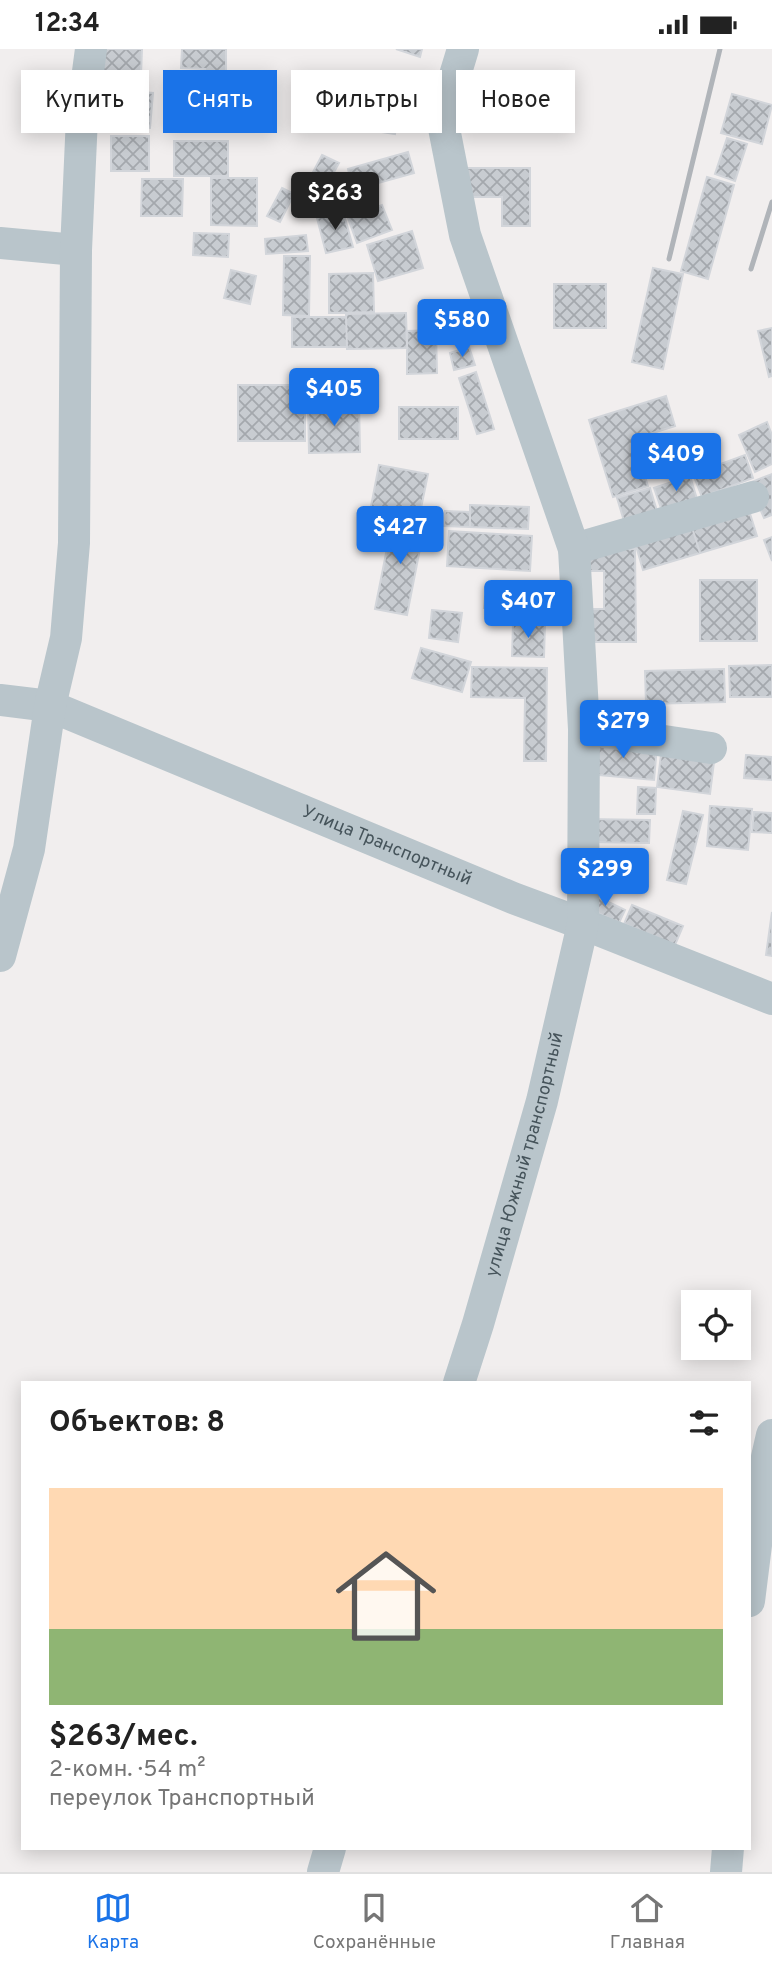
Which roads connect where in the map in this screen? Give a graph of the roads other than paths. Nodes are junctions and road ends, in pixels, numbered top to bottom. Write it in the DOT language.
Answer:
graph roads {
  1 [pos="91,49"];
  2 [pos="463,49"];
  3 [pos="0,243"];
  4 [pos="76,250"];
  5 [pos="752,497"];
  6 [pos="573,549"];
  7 [pos="0,700"];
  8 [pos="50,706"];
  9 [pos="584,729"];
  10 [pos="711,748"];
  11 [pos="583,924"];
  12 [pos="0,955"];
  13 [pos="772,999"];
  14 [pos="459,1381"];
  15 [pos="772,1435"];
  16 [pos="758,1583"];
  17 [pos="329,1850"];
  18 [pos="727,1850"];
  19 [pos="323,1872"];
  20 [pos="726,1872"];
  1 -- 4 [label="street"];
  2 -- 6 [label="street, улица Южный транспортный"];
  3 -- 4 [label="street"];
  4 -- 8 [label="street"];
  5 -- 6 [label="street"];
  6 -- 9 [label="street, улица Южный транспортный"];
  7 -- 8 [label="street, Улица Транспортный"];
  8 -- 11 [label="street, Улица Транспортный"];
  8 -- 12 [label="street"];
  9 -- 10 [label="street"];
  9 -- 11 [label="street, улица Южный транспортный"];
  11 -- 13 [label="street, Улица Транспортный"];
  11 -- 14 [label="street, улица Южный транспортный"];
  15 -- 16 [label="street"];
  17 -- 19 [label="street"];
  18 -- 20 [label="street"];
}
